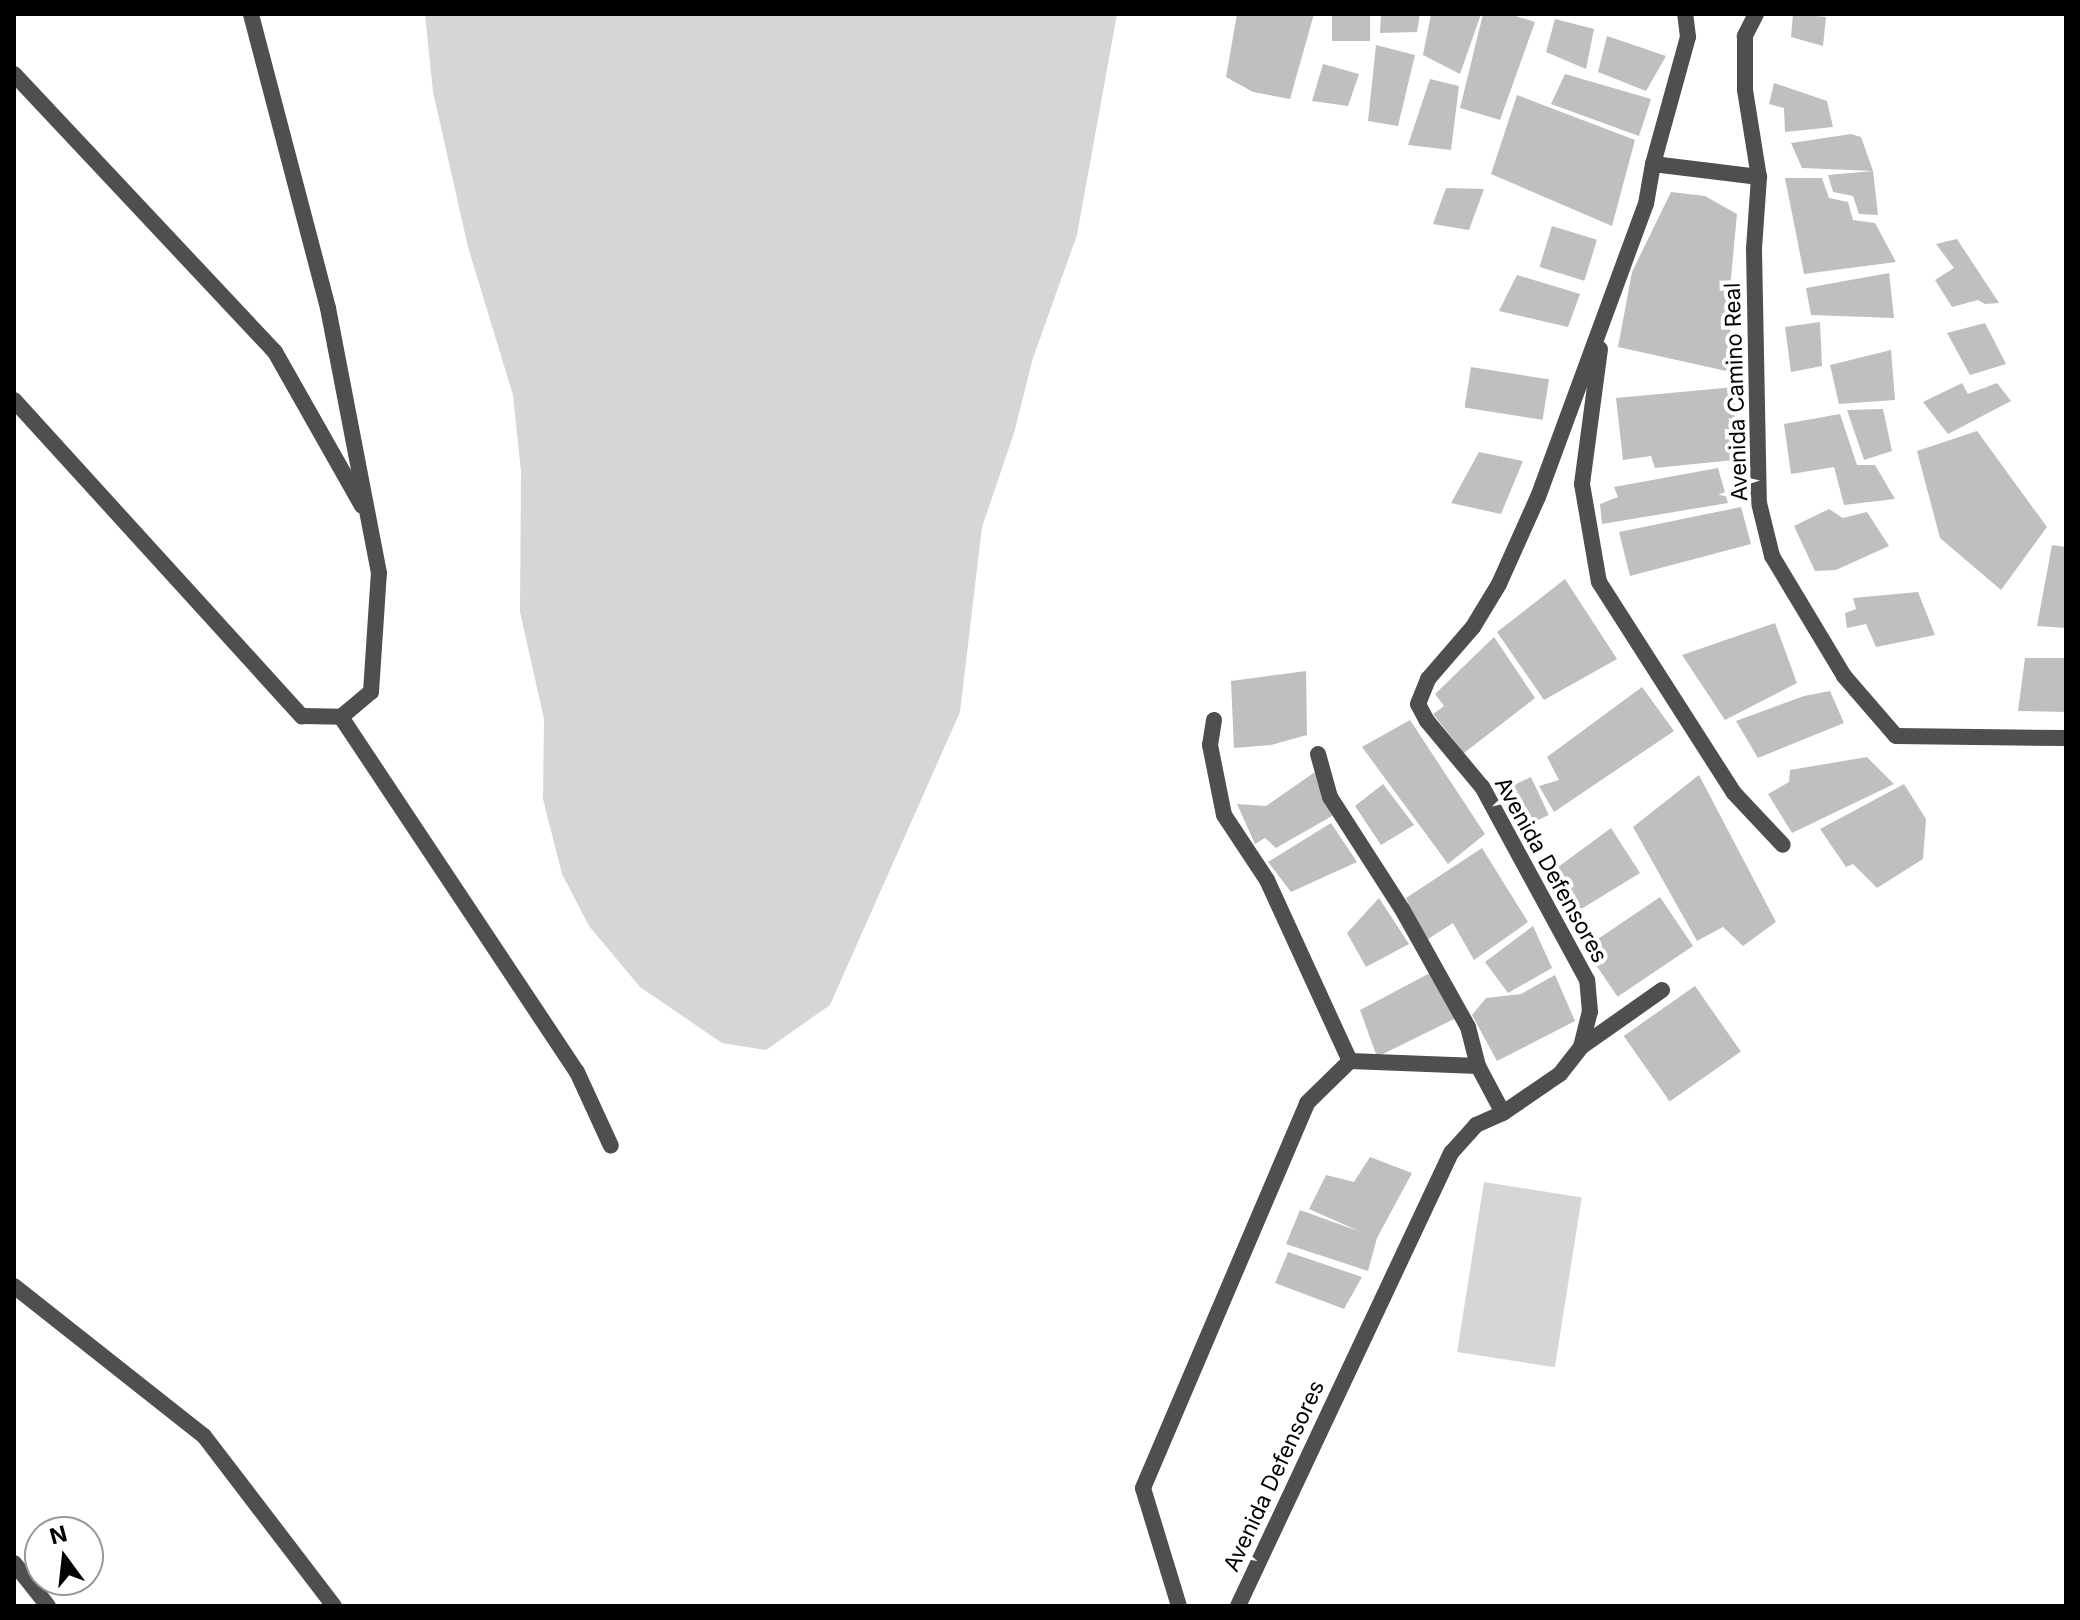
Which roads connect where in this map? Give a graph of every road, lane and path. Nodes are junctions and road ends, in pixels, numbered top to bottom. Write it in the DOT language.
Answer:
graph roads {
  1 [pos="251,14"];
  2 [pos="1685,14"];
  3 [pos="1756,14"];
  4 [pos="14,74"];
  5 [pos="1653,164"];
  6 [pos="1759,177"];
  7 [pos="1604,319"];
  8 [pos="14,400"];
  9 [pos="368,517"];
  10 [pos="341,717"];
  11 [pos="1214,720"];
  12 [pos="2066,738"];
  13 [pos="1318,754"];
  14 [pos="1783,845"];
  15 [pos="1662,990"];
  16 [pos="1581,1047"];
  17 [pos="1350,1061"];
  18 [pos="1478,1066"];
  19 [pos="1503,1113"];
  20 [pos="611,1146"];
  21 [pos="14,1286"];
  22 [pos="14,1563"];
  23 [pos="48,1606"];
  24 [pos="334,1606"];
  25 [pos="1179,1606"];
  26 [pos="1238,1606"];
  1 -- 9 [label="street"];
  2 -- 5 [label="street, Avenida Defensores"];
  3 -- 6 [label="street"];
  4 -- 9 [label="street"];
  5 -- 6 [label="street"];
  5 -- 7 [label="street, Avenida Defensores"];
  6 -- 12 [label="street, Avenida Camino Real"];
  7 -- 14 [label="street"];
  7 -- 16 [label="street, Avenida Defensores"];
  8 -- 10 [label="street"];
  9 -- 10 [label="street"];
  10 -- 20 [label="street"];
  11 -- 17 [label="street"];
  13 -- 18 [label="street"];
  15 -- 16 [label="street"];
  16 -- 19 [label="street, Avenida Defensores"];
  17 -- 18 [label="street"];
  17 -- 25 [label="street"];
  18 -- 19 [label="street"];
  19 -- 26 [label="street, Avenida Defensores"];
  21 -- 24 [label="street"];
  22 -- 23 [label="street"];
}
